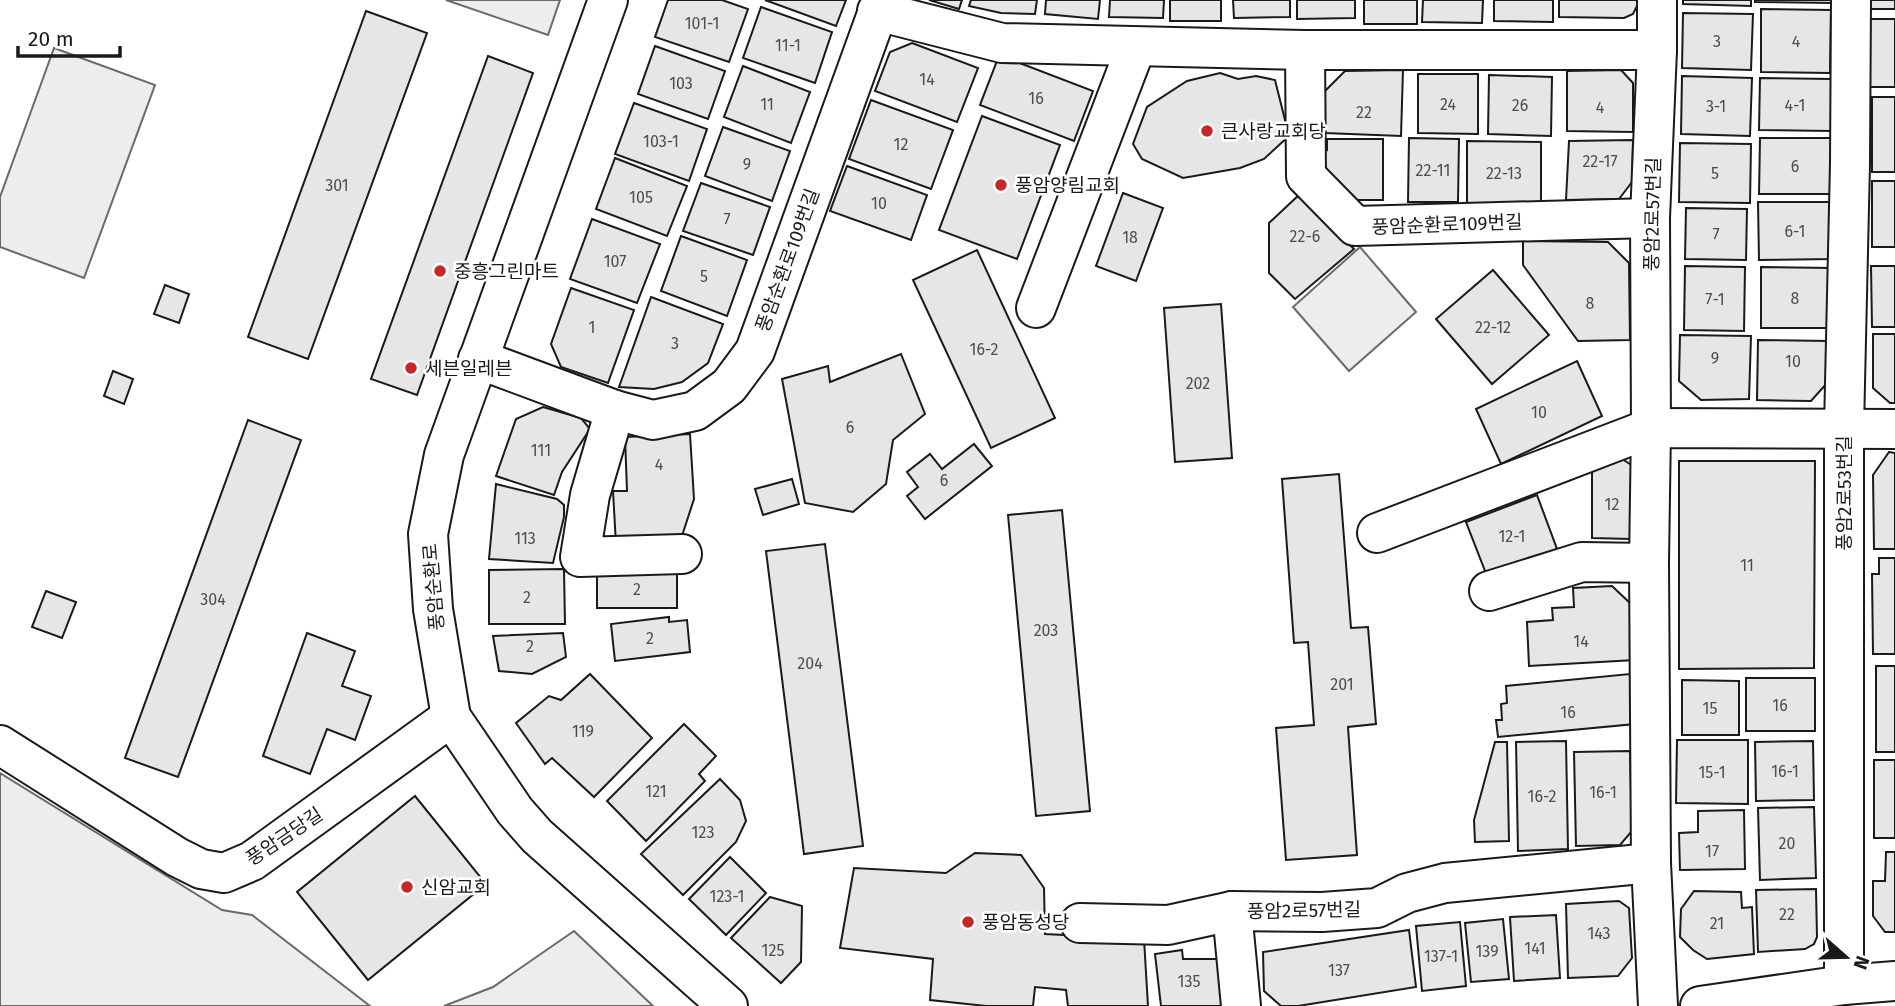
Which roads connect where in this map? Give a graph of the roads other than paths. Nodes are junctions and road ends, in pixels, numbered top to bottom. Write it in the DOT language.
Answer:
graph roads {
  1 [pos="608,0"];
  2 [pos="1657,0"];
  3 [pos="1851,0"];
  4 [pos="879,6"];
  5 [pos="1136,47"];
  6 [pos="1305,50"];
  7 [pos="1657,50"];
  8 [pos="1650,218"];
  9 [pos="1036,308"];
  10 [pos="478,359"];
  11 [pos="615,410"];
  12 [pos="1651,428"];
  13 [pos="1844,428"];
  14 [pos="1895,429"];
  15 [pos="1377,533"];
  16 [pos="682,554"];
  17 [pos="1649,563"];
  18 [pos="1489,591"];
  19 [pos="451,717"];
  20 [pos="0,746"];
  21 [pos="1651,863"];
  22 [pos="1232,911"];
  23 [pos="1080,923"];
  24 [pos="1895,981"];
  25 [pos="1844,985"];
  26 [pos="728,1006"];
  27 [pos="1241,1006"];
  28 [pos="1658,1006"];
  29 [pos="1700,1006"];
  1 -- 10 [label="street, 풍암순환로"];
  2 -- 7 [label="street, 풍암2로57번길"];
  3 -- 13 [label="street, 풍암2로53번길"];
  4 -- 5 [label="street, 풍암순환로109번길"];
  4 -- 11 [label="street, 풍암순환로109번길"];
  5 -- 6 [label="street, 풍암순환로109번길"];
  5 -- 9 [label="street"];
  6 -- 7 [label="street, 풍암순환로109번길"];
  6 -- 8 [label="street, 풍암순환로109번길"];
  7 -- 8 [label="street, 풍암2로57번길"];
  8 -- 12 [label="street, 풍암2로57번길"];
  10 -- 11 [label="street, 풍암순환로109번길"];
  10 -- 19 [label="street, 풍암순환로"];
  11 -- 16 [label="street"];
  12 -- 13 [label="street"];
  12 -- 15 [label="street"];
  12 -- 17 [label="street, 풍암2로57번길"];
  13 -- 14 [label="street"];
  13 -- 25 [label="street, 풍암2로53번길"];
  17 -- 18 [label="street"];
  17 -- 21 [label="street, 풍암2로57번길"];
  19 -- 20 [label="street, 풍암금당길"];
  19 -- 26 [label="street, 풍암순환로"];
  21 -- 22 [label="street, 풍암2로57번길"];
  21 -- 28 [label="street, 풍암2로57번길"];
  22 -- 23 [label="street, 풍암2로57번길"];
  22 -- 27 [label="street"];
  24 -- 25 [label="street"];
  25 -- 29 [label="street"];
}
